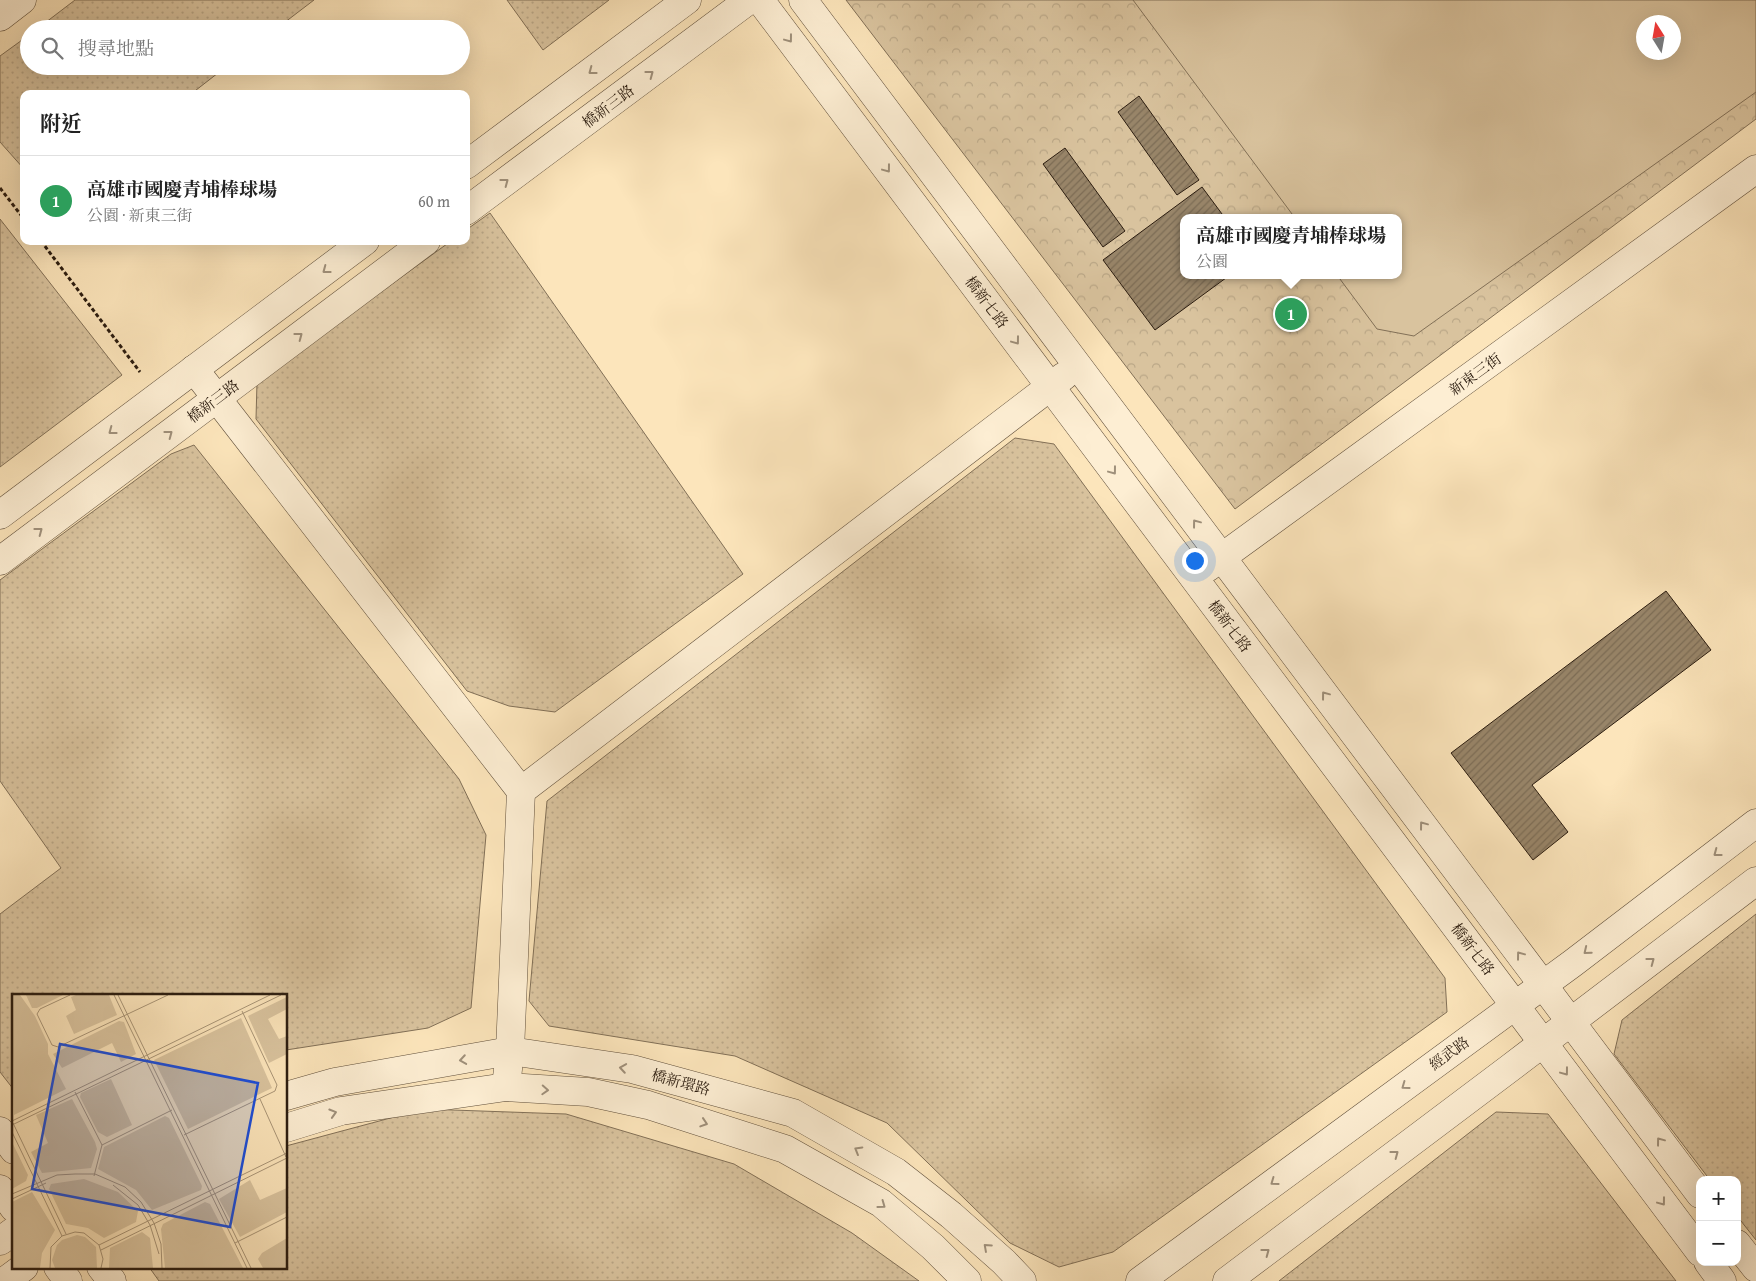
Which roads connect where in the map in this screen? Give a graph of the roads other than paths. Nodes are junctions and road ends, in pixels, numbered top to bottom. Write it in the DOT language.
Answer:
graph roads {
  1 [pos="22,0"];
  2 [pos="687,0"];
  3 [pos="749,0"];
  4 [pos="760,0"];
  5 [pos="803,0"];
  6 [pos="0,17"];
  7 [pos="470,162"];
  8 [pos="1756,169"];
  9 [pos="470,208"];
  10 [pos="360,245"];
  11 [pos="421,245"];
  12 [pos="1078,366"];
  13 [pos="194,369"];
  14 [pos="1050,386"];
  15 [pos="217,398"];
  16 [pos="0,515"];
  17 [pos="1222,558"];
  18 [pos="0,560"];
  19 [pos="1193,576"];
  20 [pos="521,791"];
  21 [pos="1756,823"];
  22 [pos="1756,881"];
  23 [pos="1542,984"];
  24 [pos="1515,1005"];
  25 [pos="1571,1022"];
  26 [pos="1543,1043"];
  27 [pos="510,1051"];
  28 [pos="506,1087"];
  29 [pos="288,1095"];
  30 [pos="288,1127"];
  31 [pos="0,1131"];
  32 [pos="12,1147"];
  33 [pos="0,1189"];
  34 [pos="1696,1189"];
  35 [pos="12,1205"];
  36 [pos="12,1232"];
  37 [pos="0,1241"];
  38 [pos="1696,1247"];
  39 [pos="1741,1249"];
  40 [pos="1711,1266"];
  41 [pos="23,1268"];
  42 [pos="59,1268"];
  43 [pos="102,1268"];
  44 [pos="1756,1268"];
  45 [pos="5,1281"];
  46 [pos="68,1281"];
  47 [pos="112,1281"];
  48 [pos="966,1281"];
  49 [pos="1022,1281"];
  50 [pos="1140,1281"];
  51 [pos="1227,1281"];
  52 [pos="1722,1281"];
  1 -- 6 [label="street"];
  2 -- 7 [label="street, one-way"];
  9 -- 3 [label="street, 橋新三路, one-way"];
  4 -- 14 [label="street, 橋新七路, one-way"];
  5 -- 12 [label="street"];
  8 -- 17 [label="street, 新東三街"];
  10 -- 13 [label="street, one-way"];
  15 -- 11 [label="street, 橋新三路, one-way"];
  12 -- 14 [label="street"];
  17 -- 12 [label="street, one-way"];
  13 -- 15 [label="street"];
  13 -- 16 [label="street, one-way"];
  14 -- 19 [label="street, 橋新七路, one-way"];
  14 -- 20 [label="street"];
  18 -- 15 [label="street, 橋新三路, one-way"];
  15 -- 20 [label="street"];
  17 -- 19 [label="street, 新東三街"];
  23 -- 17 [label="street, one-way"];
  19 -- 24 [label="street, 橋新七路"];
  20 -- 27 [label="street"];
  21 -- 23 [label="street, 經武路, one-way"];
  25 -- 22 [label="street, one-way"];
  23 -- 24 [label="street, 經武路"];
  23 -- 25 [label="street"];
  24 -- 26 [label="street, 橋新七路"];
  24 -- 50 [label="street, 經武路, one-way"];
  25 -- 26 [label="street"];
  34 -- 25 [label="street, one-way"];
  26 -- 38 [label="street, 橋新七路, one-way"];
  51 -- 26 [label="street, one-way"];
  27 -- 28 [label="street"];
  27 -- 29 [label="street, 橋新環路, one-way"];
  49 -- 27 [label="street, 橋新環路, one-way"];
  30 -- 28 [label="street, 橋新環路, one-way"];
  28 -- 48 [label="street, 橋新環路, one-way"];
  31 -- 32 [label="street"];
  33 -- 35 [label="street"];
  36 -- 37 [label="street"];
  39 -- 44 [label="street"];
  40 -- 52 [label="street"];
  41 -- 45 [label="street"];
  42 -- 46 [label="street"];
  43 -- 47 [label="street"];
}
